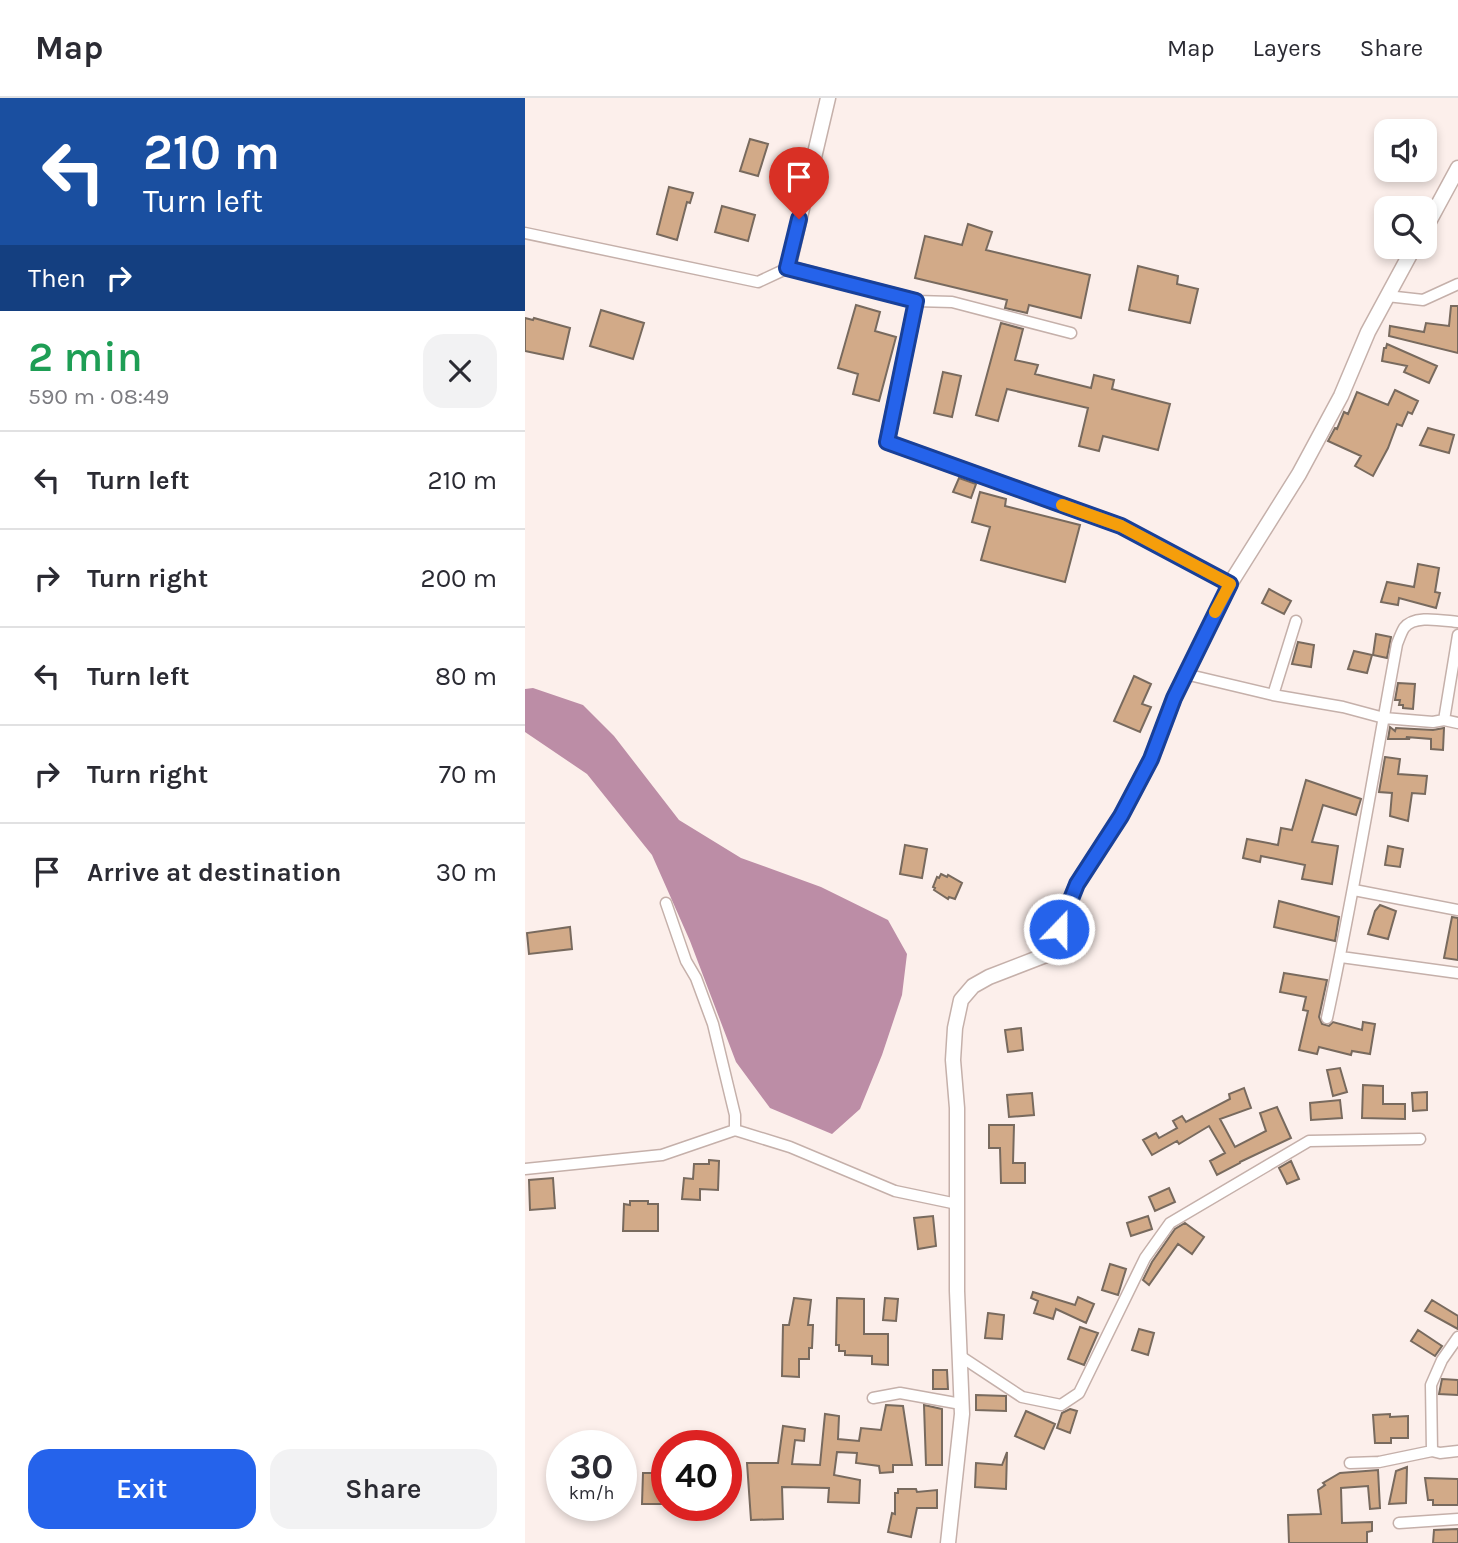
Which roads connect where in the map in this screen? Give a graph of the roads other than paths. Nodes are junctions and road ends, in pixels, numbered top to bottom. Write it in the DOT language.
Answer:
graph roads {
  1 [pos="828,98"];
  2 [pos="1458,168"];
  3 [pos="1437,207"];
  4 [pos="525,233"];
  5 [pos="1407,259"];
  6 [pos="787,268"];
  7 [pos="1458,284"];
  8 [pos="1387,296"];
  9 [pos="916,301"];
  10 [pos="1071,333"];
  11 [pos="1230,584"];
  12 [pos="1296,621"];
  13 [pos="1458,622"];
  14 [pos="1458,635"];
  15 [pos="1185,674"];
  16 [pos="1273,695"];
  17 [pos="1384,718"];
  18 [pos="1444,720"];
  19 [pos="1458,723"];
  20 [pos="1354,890"];
  21 [pos="666,903"];
  22 [pos="1458,910"];
  23 [pos="1341,957"];
  24 [pos="1458,973"];
  25 [pos="1327,1018"];
  26 [pos="735,1130"];
  27 [pos="1420,1139"];
  28 [pos="525,1169"];
  29 [pos="957,1204"];
  30 [pos="1458,1337"];
  31 [pos="960,1356"];
  32 [pos="873,1398"];
  33 [pos="961,1404"];
  34 [pos="1432,1451"];
  35 [pos="1458,1451"];
  36 [pos="1350,1463"];
  37 [pos="1458,1520"];
  38 [pos="1399,1523"];
  39 [pos="948,1543"];
  1 -- 6 [label="street"];
  2 -- 3 [label="street"];
  4 -- 6 [label="street"];
  5 -- 8 [label="street"];
  6 -- 9 [label="street"];
  7 -- 8 [label="street"];
  8 -- 11 [label="street"];
  9 -- 10 [label="street"];
  9 -- 11 [label="street"];
  11 -- 15 [label="street"];
  12 -- 16 [label="street"];
  13 -- 17 [label="street"];
  14 -- 18 [label="street"];
  15 -- 16 [label="street"];
  15 -- 29 [label="street"];
  16 -- 17 [label="street"];
  17 -- 18 [label="street"];
  17 -- 20 [label="street"];
  18 -- 19 [label="street"];
  20 -- 22 [label="street"];
  20 -- 23 [label="street"];
  21 -- 26 [label="street"];
  23 -- 24 [label="street"];
  23 -- 25 [label="street"];
  26 -- 28 [label="street"];
  26 -- 29 [label="street"];
  27 -- 31 [label="street"];
  29 -- 31 [label="street"];
  30 -- 34 [label="street"];
  31 -- 33 [label="street"];
  32 -- 33 [label="street"];
  33 -- 39 [label="street"];
  34 -- 35 [label="street"];
  34 -- 36 [label="street"];
  37 -- 38 [label="street"];
}
